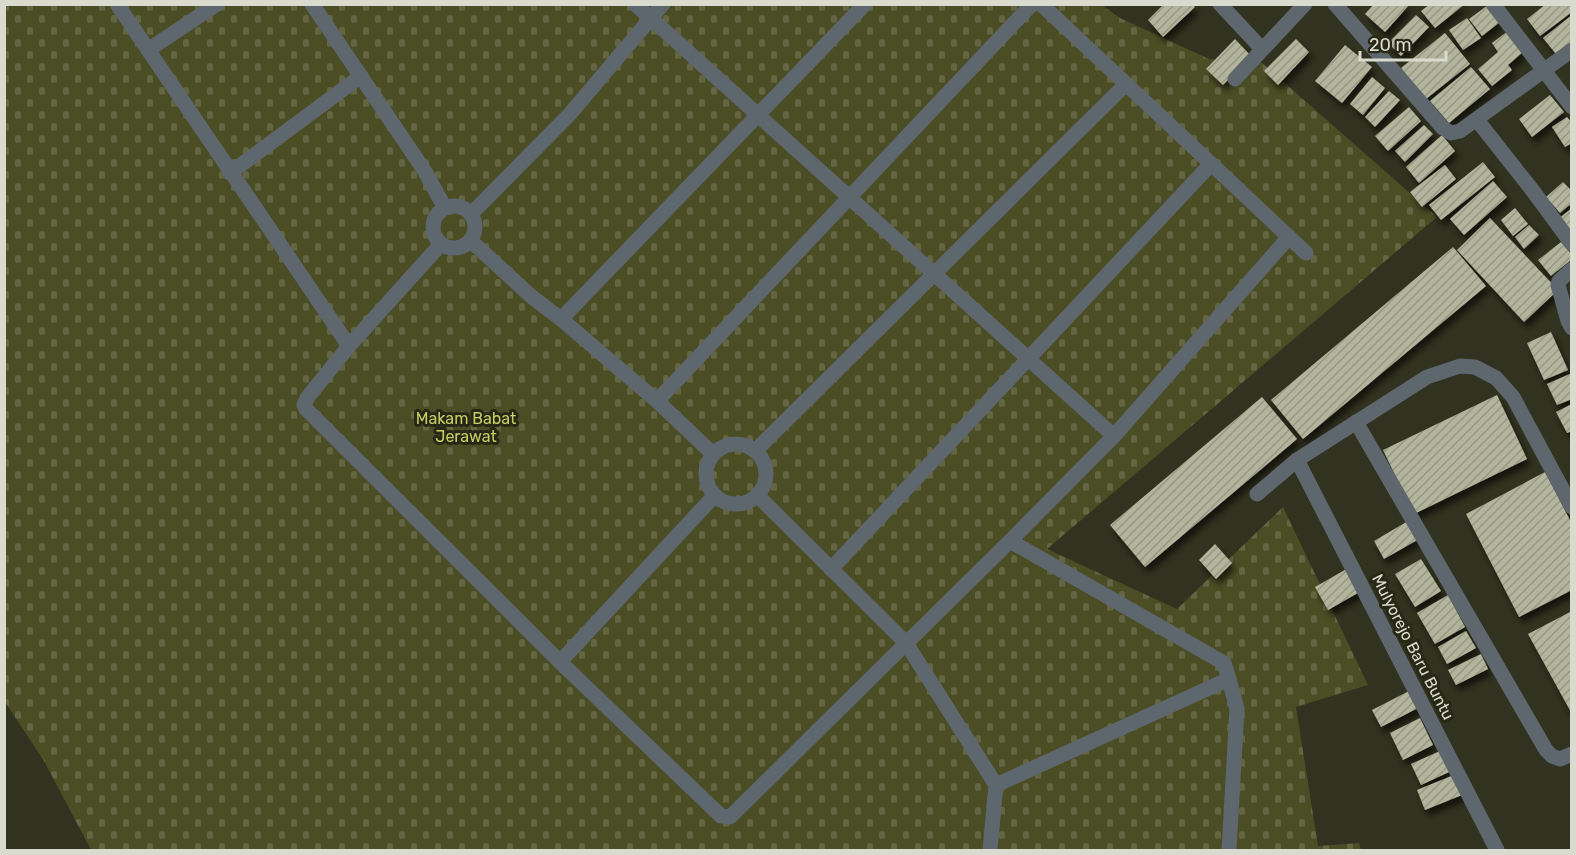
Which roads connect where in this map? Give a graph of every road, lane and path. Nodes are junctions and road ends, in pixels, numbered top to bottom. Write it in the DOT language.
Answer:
graph roads {
  1 [pos="117,4"];
  2 [pos="217,4"];
  3 [pos="635,4"];
  4 [pos="663,4"];
  5 [pos="865,4"];
  6 [pos="1032,4"];
  7 [pos="1041,4"];
  8 [pos="1220,4"];
  9 [pos="1305,4"];
  10 [pos="1335,4"];
  11 [pos="1493,4"];
  12 [pos="319,7"];
  13 [pos="650,18"];
  14 [pos="1262,49"];
  15 [pos="148,50"];
  16 [pos="1572,50"];
  17 [pos="1543,70"];
  18 [pos="361,76"];
  19 [pos="1235,79"];
  20 [pos="1126,84"];
  21 [pos="1572,107"];
  22 [pos="758,115"];
  23 [pos="1477,120"];
  24 [pos="1211,164"];
  25 [pos="230,173"];
  26 [pos="850,197"];
  27 [pos="445,208"];
  28 [pos="471,214"];
  29 [pos="1289,237"];
  30 [pos="471,241"];
  31 [pos="441,244"];
  32 [pos="1572,244"];
  33 [pos="1306,253"];
  34 [pos="1572,269"];
  35 [pos="935,274"];
  36 [pos="561,319"];
  37 [pos="1572,328"];
  38 [pos="349,346"];
  39 [pos="1028,358"];
  40 [pos="657,401"];
  41 [pos="1356,422"];
  42 [pos="1114,436"];
  43 [pos="756,451"];
  44 [pos="713,454"];
  45 [pos="1297,460"];
  46 [pos="1257,494"];
  47 [pos="714,496"];
  48 [pos="758,496"];
  49 [pos="1572,507"];
  50 [pos="1010,542"];
  51 [pos="831,569"];
  52 [pos="906,644"];
  53 [pos="560,662"];
  54 [pos="1229,679"];
  55 [pos="1572,754"];
  56 [pos="996,785"];
  57 [pos="990,850"];
  58 [pos="1229,850"];
  59 [pos="1497,850"];
  1 -- 15 [label="street"];
  2 -- 15 [label="street"];
  3 -- 13 [label="street"];
  4 -- 13 [label="street"];
  5 -- 22 [label="street"];
  6 -- 26 [label="street"];
  7 -- 20 [label="street"];
  8 -- 14 [label="street"];
  9 -- 14 [label="street"];
  10 -- 23 [label="street"];
  11 -- 17 [label="street"];
  12 -- 18 [label="street"];
  13 -- 22 [label="street"];
  13 -- 28 [label="street"];
  14 -- 19 [label="street"];
  15 -- 25 [label="street"];
  16 -- 17 [label="street"];
  17 -- 21 [label="street"];
  17 -- 23 [label="street"];
  18 -- 25 [label="street"];
  18 -- 27 [label="street"];
  20 -- 24 [label="street"];
  20 -- 35 [label="street"];
  22 -- 26 [label="street"];
  22 -- 36 [label="street"];
  23 -- 32 [label="street"];
  24 -- 29 [label="street"];
  24 -- 39 [label="street"];
  25 -- 38 [label="street"];
  26 -- 35 [label="street"];
  26 -- 40 [label="street"];
  27 -- 28 [label="street"];
  27 -- 31 [label="street"];
  28 -- 30 [label="street"];
  29 -- 33 [label="street"];
  29 -- 42 [label="street"];
  30 -- 31 [label="street"];
  30 -- 36 [label="street"];
  31 -- 38 [label="street"];
  34 -- 37 [label="street"];
  35 -- 39 [label="street"];
  35 -- 43 [label="street"];
  36 -- 40 [label="street"];
  38 -- 53 [label="street"];
  39 -- 42 [label="street"];
  39 -- 51 [label="street"];
  40 -- 44 [label="street"];
  41 -- 45 [label="street"];
  41 -- 49 [label="street"];
  41 -- 55 [label="street"];
  42 -- 50 [label="street"];
  43 -- 44 [label="street"];
  43 -- 48 [label="street"];
  44 -- 47 [label="street"];
  45 -- 46 [label="street"];
  45 -- 59 [label="street, Mulyorejo Baru Buntu"];
  47 -- 48 [label="street"];
  47 -- 53 [label="street"];
  48 -- 51 [label="street"];
  50 -- 52 [label="street"];
  50 -- 54 [label="street"];
  51 -- 52 [label="street"];
  52 -- 53 [label="street"];
  52 -- 56 [label="street"];
  54 -- 56 [label="street"];
  54 -- 58 [label="street"];
  56 -- 57 [label="street"];
}
